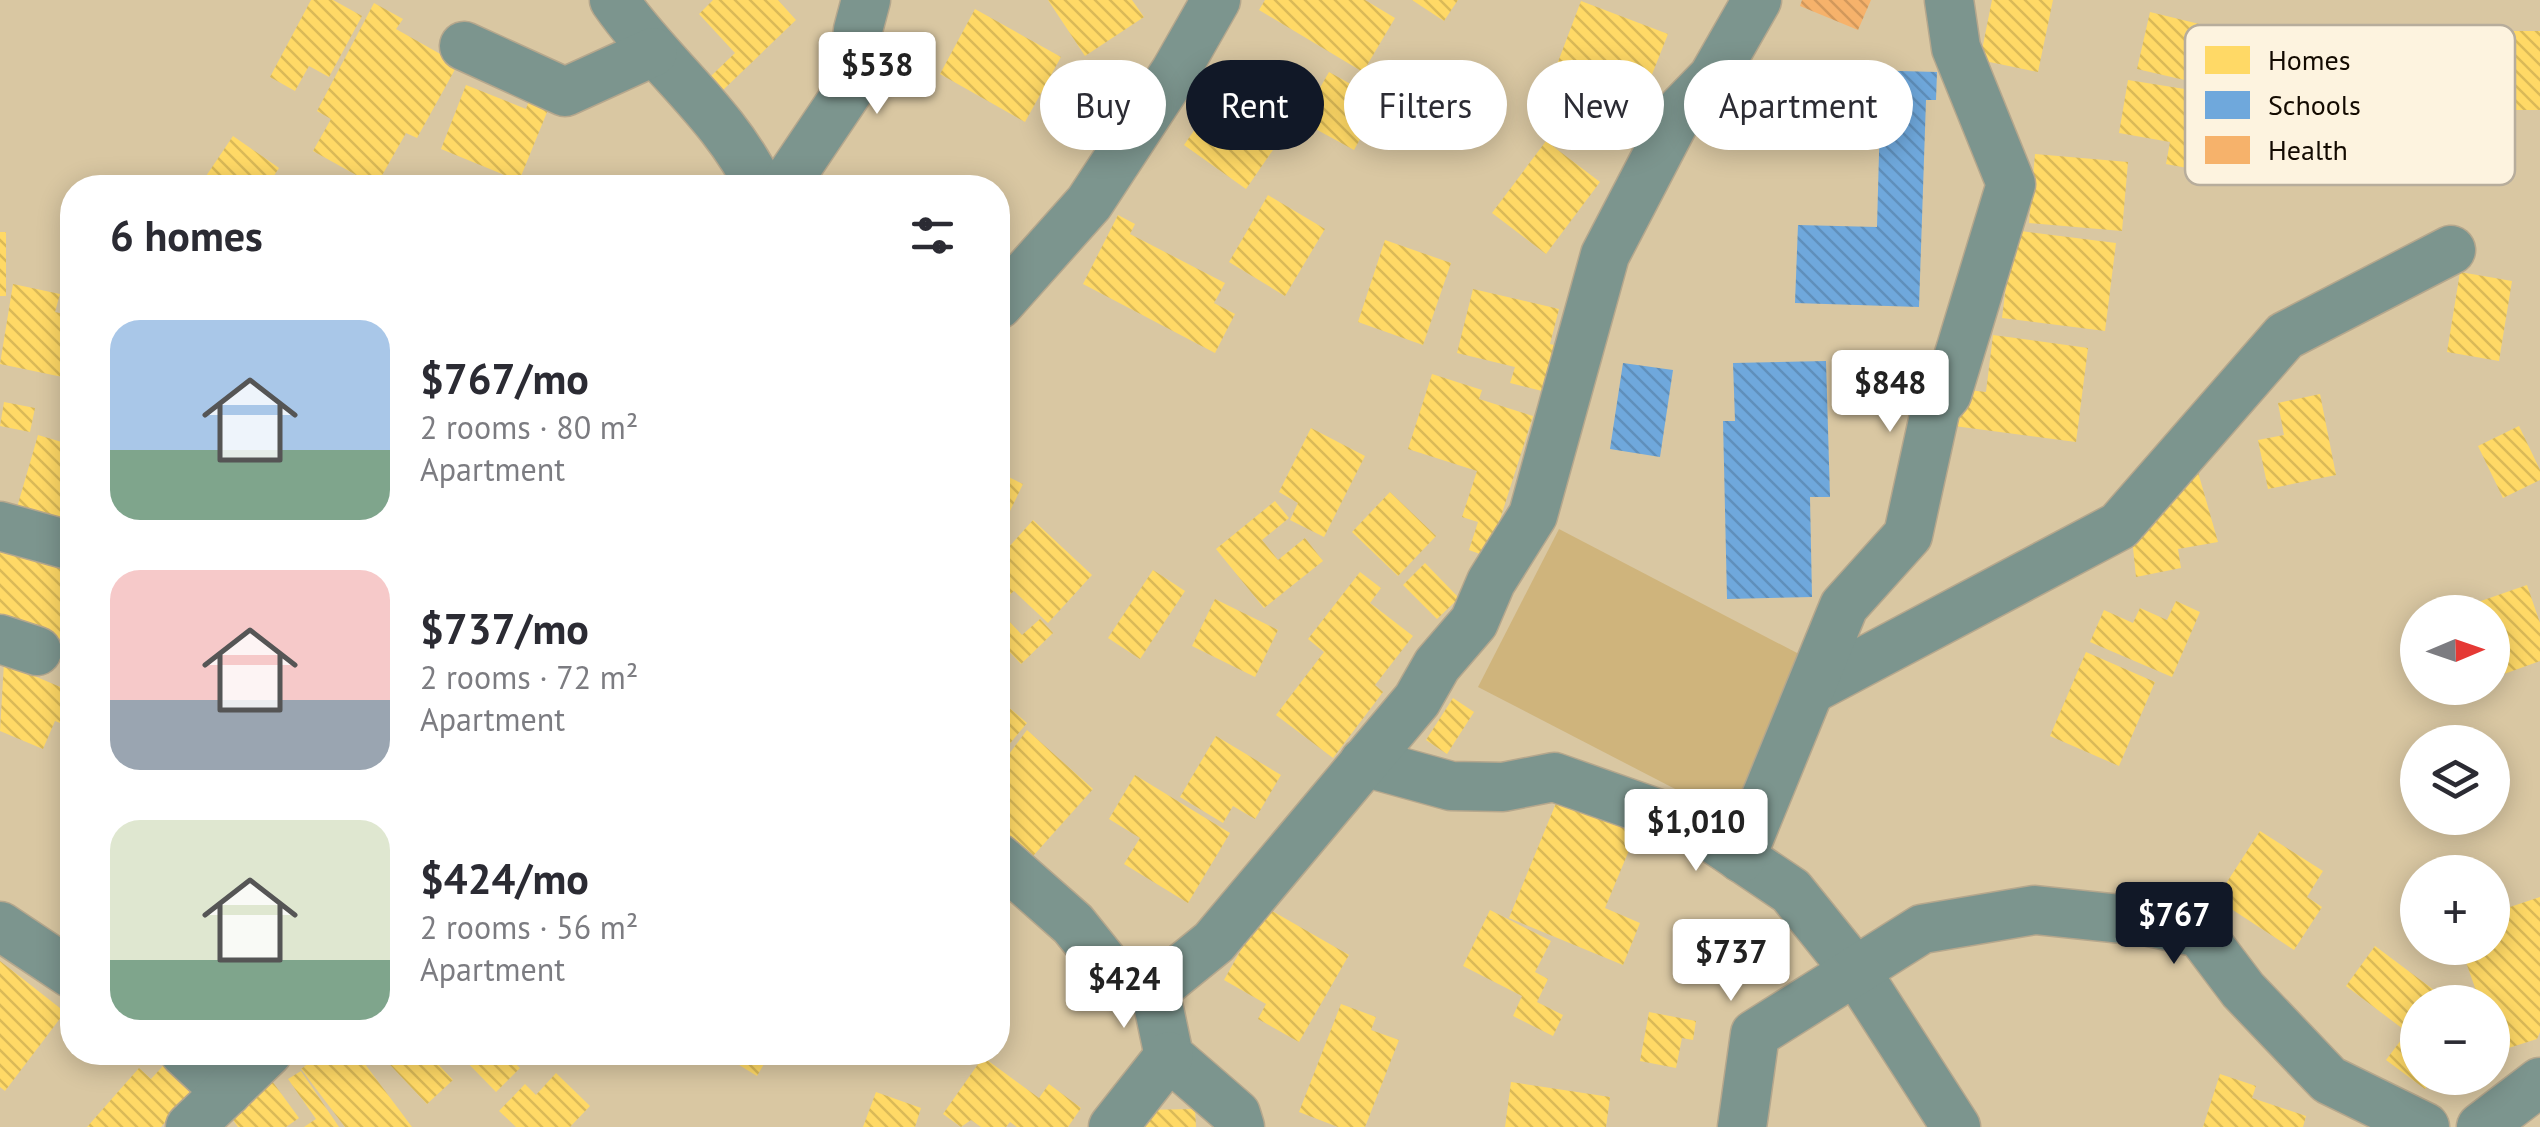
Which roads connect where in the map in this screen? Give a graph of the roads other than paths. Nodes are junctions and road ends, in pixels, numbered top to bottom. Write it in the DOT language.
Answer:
graph roads {
  1 [pos="614,0"];
  2 [pos="866,0"];
  3 [pos="1216,0"];
  4 [pos="1757,0"];
  5 [pos="1950,0"];
  6 [pos="464,46"];
  7 [pos="653,52"];
  8 [pos="753,175"];
  9 [pos="792,175"];
  10 [pos="2452,250"];
  11 [pos="1010,292"];
  12 [pos="0,526"];
  13 [pos="60,543"];
  14 [pos="1810,690"];
  15 [pos="1364,762"];
  16 [pos="1742,858"];
  17 [pos="1010,868"];
  18 [pos="0,926"];
  19 [pos="60,966"];
  20 [pos="1857,973"];
  21 [pos="1155,990"];
  22 [pos="1169,1056"];
  23 [pos="190,1065"];
  24 [pos="256,1065"];
  25 [pos="2540,1082"];
  26 [pos="211,1114"];
  27 [pos="1113,1127"];
  28 [pos="1240,1127"];
  29 [pos="1742,1127"];
  30 [pos="1956,1127"];
  31 [pos="2425,1127"];
  32 [pos="2481,1127"];
  1 -- 7 [label="street"];
  2 -- 9 [label="street"];
  3 -- 11 [label="street"];
  4 -- 15 [label="street"];
  5 -- 14 [label="street"];
  6 -- 7 [label="street"];
  7 -- 8 [label="street"];
  10 -- 14 [label="street"];
  12 -- 13 [label="street"];
  14 -- 16 [label="street"];
  15 -- 16 [label="street"];
  15 -- 21 [label="street"];
  16 -- 20 [label="street"];
  17 -- 21 [label="street"];
  18 -- 19 [label="street"];
  20 -- 29 [label="street"];
  20 -- 30 [label="street"];
  20 -- 31 [label="street"];
  21 -- 22 [label="street"];
  22 -- 27 [label="street"];
  22 -- 28 [label="street"];
  23 -- 26 [label="street"];
  24 -- 26 [label="street"];
  25 -- 32 [label="street"];
}
